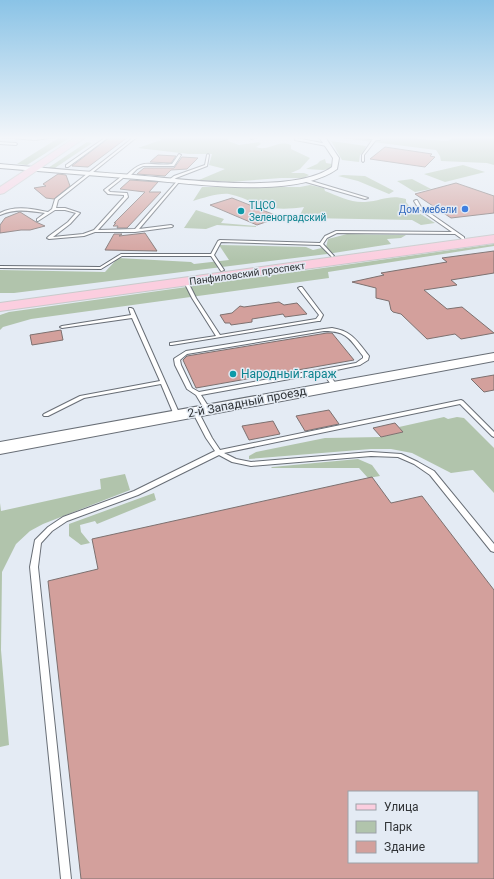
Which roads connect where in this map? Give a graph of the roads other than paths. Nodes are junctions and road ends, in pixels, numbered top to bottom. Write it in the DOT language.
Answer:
graph roads {
  1 [pos="20,178"];
  2 [pos="84,178"];
  3 [pos="123,178"];
  4 [pos="140,178"];
  5 [pos="317,178"];
  6 [pos="171,180"];
  7 [pos="178,181"];
  8 [pos="307,181"];
  9 [pos="0,191"];
  10 [pos="366,198"];
  11 [pos="416,201"];
  12 [pos="54,209"];
  13 [pos="49,213"];
  14 [pos="0,214"];
  15 [pos="38,220"];
  16 [pos="171,226"];
  17 [pos="95,231"];
  18 [pos="135,231"];
  19 [pos="494,234"];
  20 [pos="460,236"];
  21 [pos="494,239"];
  22 [pos="321,244"];
  23 [pos="212,255"];
  24 [pos="332,256"];
  25 [pos="0,267"];
  26 [pos="222,270"];
  27 [pos="186,282"];
  28 [pos="300,288"];
  29 [pos="65,298"];
  30 [pos="0,299"];
  31 [pos="0,308"];
  32 [pos="131,310"];
  33 [pos="0,311"];
  34 [pos="134,316"];
  35 [pos="62,327"];
  36 [pos="219,337"];
  37 [pos="172,344"];
  38 [pos="494,357"];
  39 [pos="324,371"];
  40 [pos="162,382"];
  41 [pos="334,385"];
  42 [pos="198,394"];
  43 [pos="201,410"];
  44 [pos="46,415"];
  45 [pos="177,415"];
  46 [pos="494,435"];
  47 [pos="0,448"];
  48 [pos="219,452"];
  49 [pos="494,549"];
  50 [pos="66,879"];
  1 -- 9 [label="main road"];
  2 -- 12 [label="lane"];
  3 -- 17 [label="lane"];
  4 -- 6 [label="street"];
  5 -- 8 [label="street"];
  6 -- 7 [label="street"];
  7 -- 8 [label="street"];
  7 -- 18 [label="lane"];
  8 -- 10 [label="lane"];
  11 -- 20 [label="lane"];
  12 -- 13 [label="lane"];
  12 -- 17 [label="lane"];
  13 -- 14 [label="lane"];
  13 -- 15 [label="lane"];
  16 -- 18 [label="lane"];
  17 -- 18 [label="lane"];
  19 -- 20 [label="main road, Панфиловский проспект"];
  20 -- 22 [label="lane"];
  20 -- 24 [label="main road, Панфиловский проспект"];
  21 -- 27 [label="main road, Панфиловский проспект"];
  22 -- 23 [label="lane"];
  22 -- 24 [label="lane"];
  23 -- 25 [label="lane"];
  23 -- 26 [label="lane"];
  24 -- 26 [label="main road, Панфиловский проспект"];
  26 -- 30 [label="main road, Панфиловский проспект"];
  27 -- 29 [label="main road, Панфиловский проспект"];
  27 -- 36 [label="lane"];
  28 -- 36 [label="lane"];
  29 -- 31 [label="main road, Панфиловский проспект"];
  29 -- 33 [label="street"];
  32 -- 34 [label="lane"];
  34 -- 35 [label="lane"];
  34 -- 40 [label="lane"];
  36 -- 37 [label="lane"];
  38 -- 41 [label="street, 2-й Западный проезд"];
  39 -- 41 [label="lane"];
  39 -- 42 [label="lane"];
  39 -- 42 [label="lane"];
  40 -- 44 [label="lane"];
  40 -- 45 [label="lane"];
  41 -- 43 [label="street, 2-й Западный проезд"];
  42 -- 43 [label="lane"];
  43 -- 45 [label="street, 2-й Западный проезд"];
  43 -- 48 [label="lane"];
  45 -- 47 [label="street, 2-й Западный проезд"];
  46 -- 48 [label="lane"];
  48 -- 49 [label="lane"];
  48 -- 50 [label="lane"];
}
